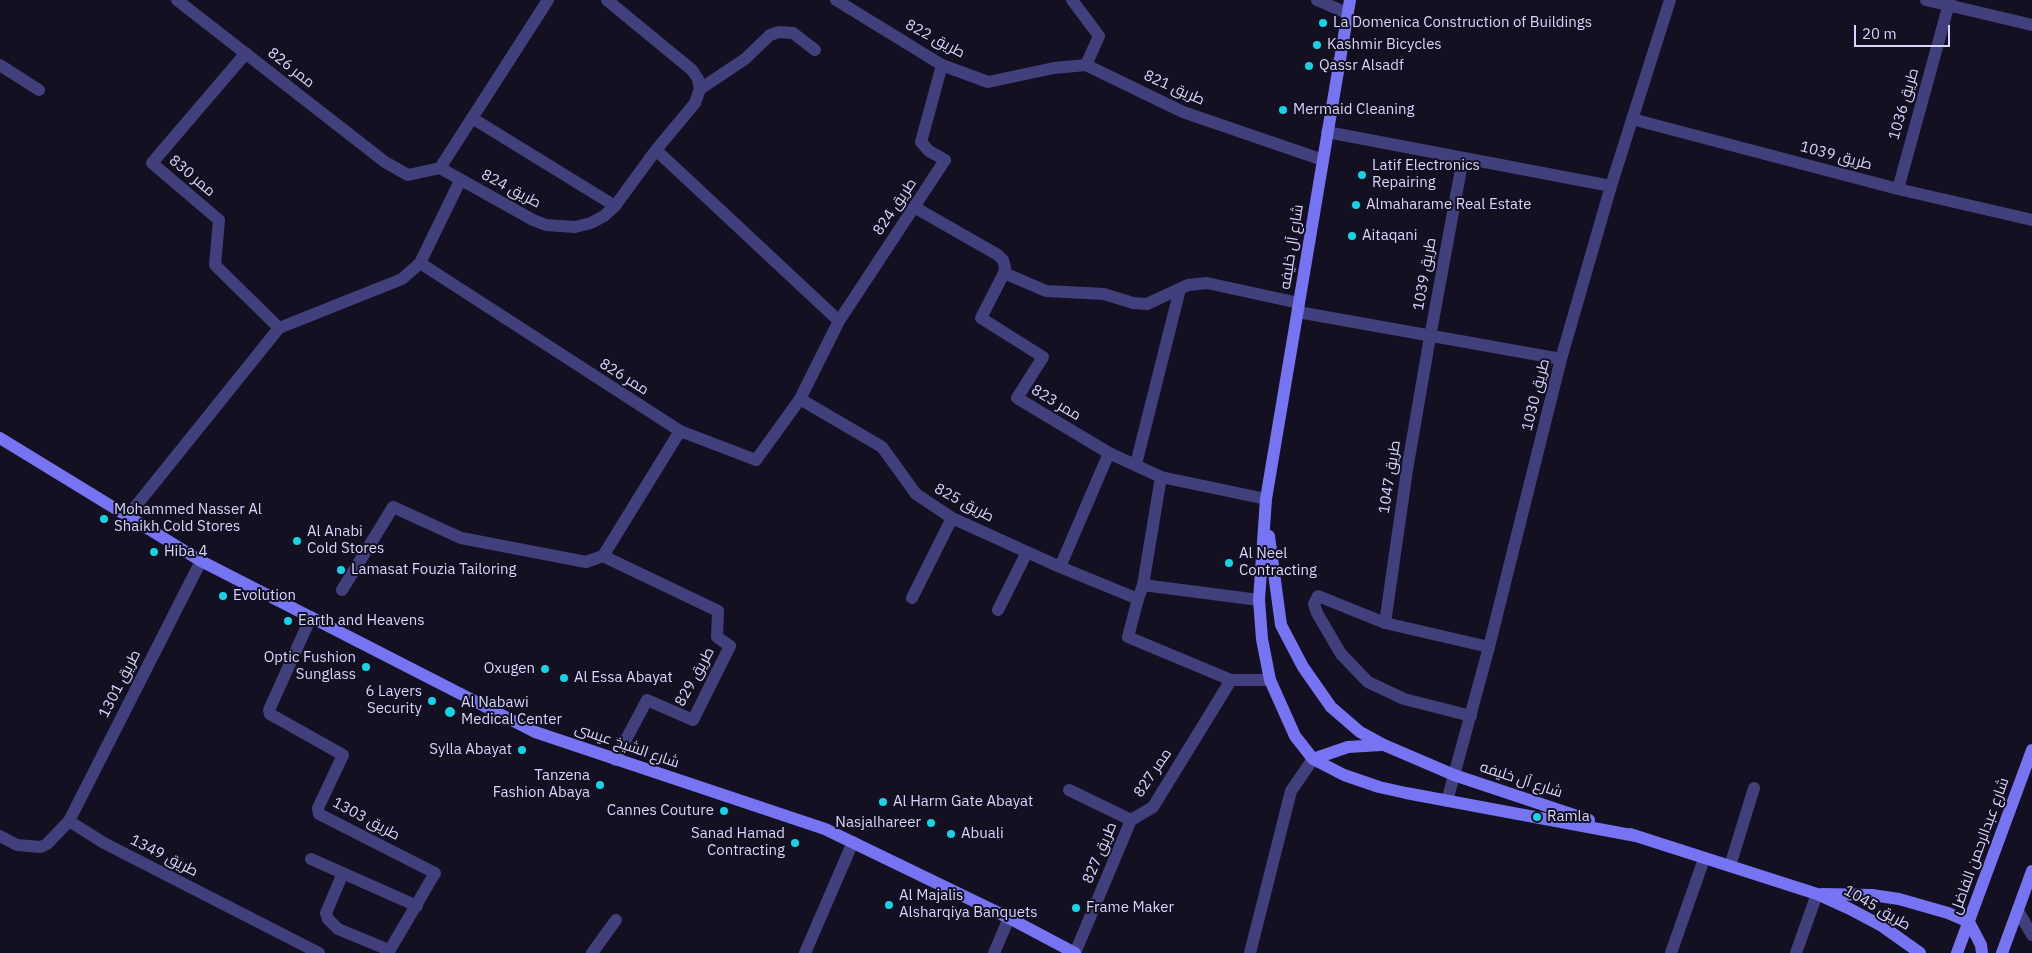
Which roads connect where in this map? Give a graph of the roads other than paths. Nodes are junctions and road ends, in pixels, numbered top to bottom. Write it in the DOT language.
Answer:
graph roads {
  1 [pos="176,0"];
  2 [pos="548,0"];
  3 [pos="836,0"];
  4 [pos="1072,0"];
  5 [pos="1317,0"];
  6 [pos="1350,0"];
  7 [pos="1670,0"];
  8 [pos="1926,0"];
  9 [pos="609,1"];
  10 [pos="1949,3"];
  11 [pos="1347,13"];
  12 [pos="2032,25"];
  13 [pos="815,50"];
  14 [pos="246,53"];
  15 [pos="0,65"];
  16 [pos="942,65"];
  17 [pos="1086,65"];
  18 [pos="700,89"];
  19 [pos="39,90"];
  20 [pos="472,118"];
  21 [pos="1632,119"];
  22 [pos="1327,132"];
  23 [pos="656,150"];
  24 [pos="1463,158"];
  25 [pos="1323,160"];
  26 [pos="440,168"];
  27 [pos="460,181"];
  28 [pos="1611,186"];
  29 [pos="1898,189"];
  30 [pos="615,206"];
  31 [pos="914,207"];
  32 [pos="2032,220"];
  33 [pos="420,264"];
  34 [pos="1004,273"];
  35 [pos="1180,289"];
  36 [pos="1299,308"];
  37 [pos="839,321"];
  38 [pos="279,328"];
  39 [pos="1430,337"];
  40 [pos="1561,359"];
  41 [pos="800,399"];
  42 [pos="680,431"];
  43 [pos="0,438"];
  44 [pos="1109,453"];
  45 [pos="1136,464"];
  46 [pos="1161,477"];
  47 [pos="1266,499"];
  48 [pos="127,517"];
  49 [pos="952,518"];
  50 [pos="1027,552"];
  51 [pos="603,556"];
  52 [pos="201,561"];
  53 [pos="1060,567"];
  54 [pos="1143,585"];
  55 [pos="342,590"];
  56 [pos="912,598"];
  57 [pos="1138,599"];
  58 [pos="1259,600"];
  59 [pos="998,610"];
  60 [pos="312,617"];
  61 [pos="1385,623"];
  62 [pos="1489,647"];
  63 [pos="1232,680"];
  64 [pos="1270,680"];
  65 [pos="1471,716"];
  66 [pos="1384,745"];
  67 [pos="2032,750"];
  68 [pos="1313,759"];
  69 [pos="615,760"];
  70 [pos="1454,775"];
  71 [pos="1754,788"];
  72 [pos="1069,790"];
  73 [pos="1447,801"];
  74 [pos="1131,820"];
  75 [pos="69,821"];
  76 [pos="0,836"];
  77 [pos="1636,836"];
  78 [pos="854,842"];
  79 [pos="311,859"];
  80 [pos="1704,859"];
  81 [pos="1730,866"];
  82 [pos="2032,871"];
  83 [pos="343,873"];
  84 [pos="1817,894"];
  85 [pos="417,906"];
  86 [pos="2018,911"];
  87 [pos="1009,918"];
  88 [pos="616,920"];
  89 [pos="1969,922"];
  90 [pos="2032,935"];
  91 [pos="294,942"];
  92 [pos="389,952"];
  93 [pos="287,953"];
  94 [pos="319,953"];
  95 [pos="592,953"];
  96 [pos="805,953"];
  97 [pos="994,953"];
  98 [pos="1075,953"];
  99 [pos="1250,953"];
  100 [pos="1671,953"];
  101 [pos="1796,953"];
  102 [pos="1920,953"];
  103 [pos="1957,953"];
  104 [pos="1982,953"];
  105 [pos="2002,953"];
  1 -- 14 [label="street, ممر 826"];
  2 -- 20 [label="street"];
  3 -- 16 [label="street, طريق 822"];
  4 -- 17 [label="street"];
  5 -- 11 [label="street"];
  6 -- 11 [label="street, شارع آل خليفه"];
  7 -- 21 [label="street, طريق 1030"];
  8 -- 10 [label="street"];
  9 -- 18 [label="street"];
  10 -- 12 [label="street"];
  10 -- 29 [label="street, طريق 1036"];
  11 -- 22 [label="street, شارع آل خليفه"];
  13 -- 18 [label="street"];
  14 -- 26 [label="street, ممر 826"];
  14 -- 38 [label="street, ممر 830"];
  15 -- 19 [label="street"];
  16 -- 17 [label="street, طريق 822"];
  16 -- 31 [label="street, طريق 824"];
  17 -- 25 [label="street, طريق 821"];
  18 -- 23 [label="street, طريق 824"];
  20 -- 26 [label="street"];
  20 -- 30 [label="street"];
  21 -- 28 [label="street, طريق 1030"];
  21 -- 29 [label="street, طريق 1039"];
  22 -- 24 [label="street"];
  22 -- 25 [label="street, شارع آل خليفه"];
  23 -- 30 [label="street, طريق 824"];
  23 -- 37 [label="street"];
  24 -- 28 [label="street"];
  24 -- 39 [label="street, طريق 1039"];
  25 -- 36 [label="street, شارع آل خليفه"];
  26 -- 27 [label="street, طريق 824"];
  27 -- 30 [label="street, طريق 824"];
  27 -- 33 [label="street"];
  28 -- 40 [label="street, طريق 1030"];
  29 -- 32 [label="street, طريق 1039"];
  31 -- 34 [label="street"];
  31 -- 37 [label="street, طريق 824"];
  33 -- 38 [label="street"];
  33 -- 42 [label="street, ممر 826"];
  34 -- 35 [label="street"];
  34 -- 44 [label="street, ممر 823"];
  35 -- 36 [label="street"];
  35 -- 45 [label="street"];
  36 -- 39 [label="street"];
  36 -- 47 [label="street, شارع آل خليفه"];
  37 -- 41 [label="street, طريق 824"];
  38 -- 48 [label="street"];
  39 -- 40 [label="street"];
  39 -- 61 [label="street, طريق 1047"];
  40 -- 62 [label="street, طريق 1030"];
  41 -- 42 [label="street, ممر 826"];
  41 -- 49 [label="street, طريق 825"];
  42 -- 51 [label="street"];
  43 -- 48 [label="street, شارع الشيخ عيسى"];
  44 -- 45 [label="street, ممر 823"];
  44 -- 53 [label="street"];
  45 -- 46 [label="street, ممر 823"];
  46 -- 47 [label="street, ممر 823"];
  46 -- 54 [label="street"];
  47 -- 58 [label="street, شارع آل خليفه"];
  47 -- 66 [label="street, شارع آل خليفه"];
  48 -- 52 [label="street, شارع الشيخ عيسى"];
  49 -- 50 [label="street, طريق 825"];
  49 -- 56 [label="street"];
  50 -- 53 [label="street, طريق 825"];
  50 -- 59 [label="street"];
  51 -- 55 [label="street"];
  51 -- 69 [label="street, طريق 829"];
  52 -- 60 [label="street, شارع الشيخ عيسى"];
  52 -- 75 [label="street, طريق 1301"];
  53 -- 57 [label="street, طريق 825"];
  54 -- 57 [label="street"];
  54 -- 58 [label="street"];
  57 -- 63 [label="street"];
  58 -- 64 [label="street, شارع آل خليفه"];
  60 -- 69 [label="street, شارع الشيخ عيسى"];
  60 -- 85 [label="street, طريق 1303"];
  61 -- 62 [label="street"];
  61 -- 65 [label="street"];
  62 -- 65 [label="street, طريق 1030"];
  63 -- 64 [label="street"];
  63 -- 74 [label="street, ممر 827"];
  64 -- 68 [label="street, شارع آل خليفه"];
  65 -- 70 [label="street, طريق 1030"];
  66 -- 68 [label="street"];
  66 -- 70 [label="street, شارع آل خليفه"];
  67 -- 89 [label="street, شارع عبدالرحمن الفاضل"];
  68 -- 73 [label="street, شارع آل خليفه"];
  68 -- 99 [label="street"];
  69 -- 78 [label="street, شارع الشيخ عيسى"];
  70 -- 73 [label="street, طريق 1030"];
  70 -- 77 [label="street, شارع آل خليفه"];
  71 -- 81 [label="street"];
  72 -- 74 [label="street"];
  73 -- 77 [label="street, شارع آل خليفه"];
  74 -- 98 [label="street, طريق 827"];
  75 -- 76 [label="street"];
  75 -- 91 [label="street, طريق 1349"];
  77 -- 80 [label="street, طريق 1045"];
  78 -- 87 [label="street, شارع الشيخ عيسى"];
  78 -- 96 [label="street"];
  79 -- 83 [label="street"];
  80 -- 81 [label="street, طريق 1045"];
  80 -- 100 [label="street"];
  81 -- 84 [label="street, طريق 1045"];
  82 -- 86 [label="street"];
  83 -- 85 [label="street"];
  83 -- 92 [label="street"];
  84 -- 89 [label="street, طريق 1045"];
  84 -- 101 [label="street"];
  84 -- 102 [label="street, طريق 1045"];
  85 -- 92 [label="street, طريق 1303"];
  86 -- 90 [label="street"];
  86 -- 105 [label="street"];
  87 -- 97 [label="street"];
  87 -- 98 [label="street, شارع الشيخ عيسى"];
  88 -- 95 [label="street"];
  89 -- 103 [label="street, شارع عبدالرحمن الفاضل"];
  89 -- 104 [label="street"];
  91 -- 93 [label="street"];
  91 -- 94 [label="street, طريق 1349"];
}
